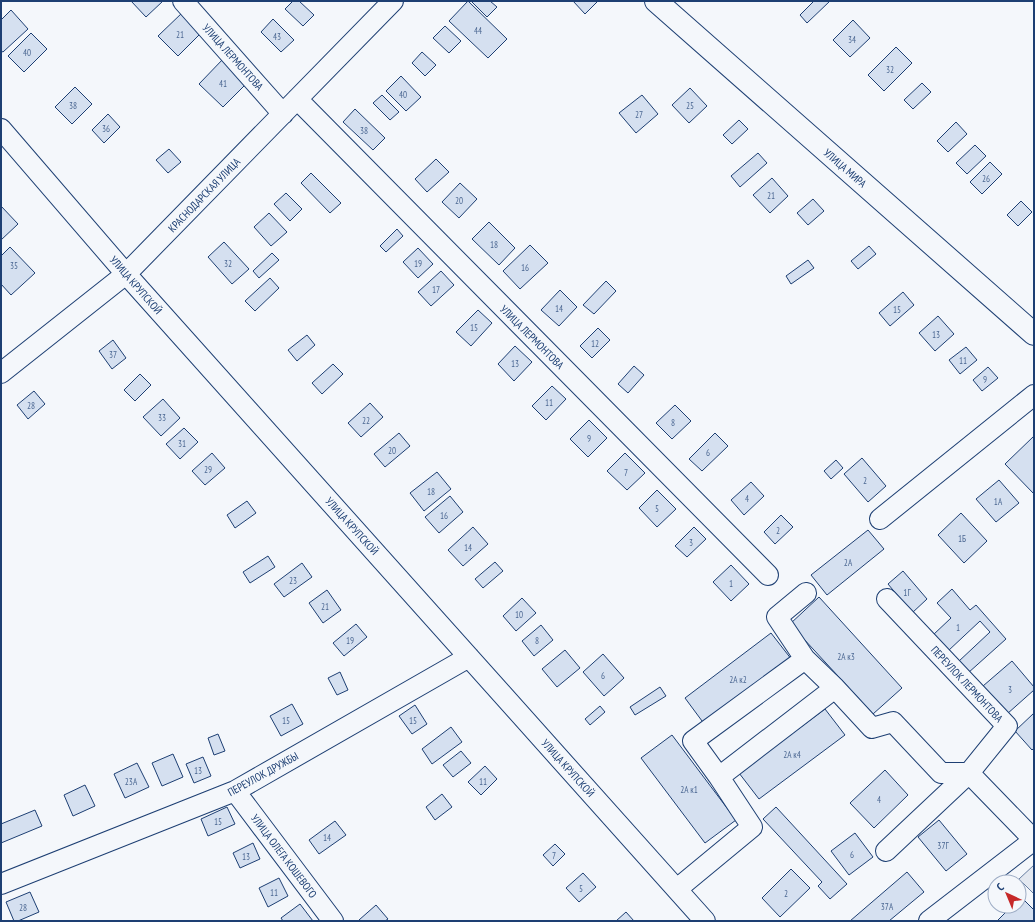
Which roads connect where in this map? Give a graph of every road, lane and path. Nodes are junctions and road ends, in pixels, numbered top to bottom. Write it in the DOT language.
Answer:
graph roads {
  1 [pos="183,1"];
  2 [pos="393,1"];
  3 [pos="656,1"];
  4 [pos="297,99"];
  5 [pos="283,114"];
  6 [pos="1,129"];
  7 [pos="126,274"];
  8 [pos="1034,334"];
  9 [pos="1,373"];
  10 [pos="1034,395"];
  11 [pos="880,519"];
  12 [pos="768,575"];
  13 [pos="806,593"];
  14 [pos="887,599"];
  15 [pos="469,657"];
  16 [pos="805,659"];
  17 [pos="835,688"];
  18 [pos="969,773"];
  19 [pos="719,777"];
  20 [pos="235,791"];
  21 [pos="1034,840"];
  22 [pos="886,851"];
  23 [pos="1,884"];
  24 [pos="677,889"];
  25 [pos="333,921"];
  26 [pos="705,921"];
  27 [pos="929,921"];
  1 -- 5 [label="street, УЛИЦА ЛЕРМОНТОВА"];
  2 -- 4 [label="street, КРАСНОДАРСКАЯ УЛИЦА"];
  3 -- 8 [label="main road, УЛИЦА МИРА"];
  4 -- 5 [label="street, КРАСНОДАРСКАЯ УЛИЦА"];
  4 -- 12 [label="street, УЛИЦА ЛЕРМОНТОВА"];
  5 -- 7 [label="street, КРАСНОДАРСКАЯ УЛИЦА"];
  6 -- 7 [label="street, УЛИЦА КРУПСКОЙ"];
  7 -- 9 [label="street, КРАСНОДАРСКАЯ УЛИЦА"];
  7 -- 15 [label="street, УЛИЦА КРУПСКОЙ"];
  10 -- 11 [label="street"];
  13 -- 16 [label="street"];
  14 -- 18 [label="street, ПЕРЕУЛОК ЛЕРМОНТОВА"];
  15 -- 20 [label="street, ПЕРЕУЛОК ДРУЖБЫ"];
  15 -- 24 [label="street, УЛИЦА КРУПСКОЙ"];
  16 -- 17 [label="street"];
  16 -- 19 [label="street"];
  17 -- 18 [label="street"];
  17 -- 19 [label="street"];
  18 -- 21 [label="street"];
  18 -- 22 [label="street"];
  19 -- 24 [label="street"];
  20 -- 23 [label="street, ПЕРЕУЛОК ДРУЖБЫ"];
  20 -- 25 [label="street, УЛИЦА ОЛЕГА КОШЕВОГО"];
  21 -- 27 [label="street"];
  24 -- 26 [label="street, УЛИЦА КРУПСКОЙ"];
}
